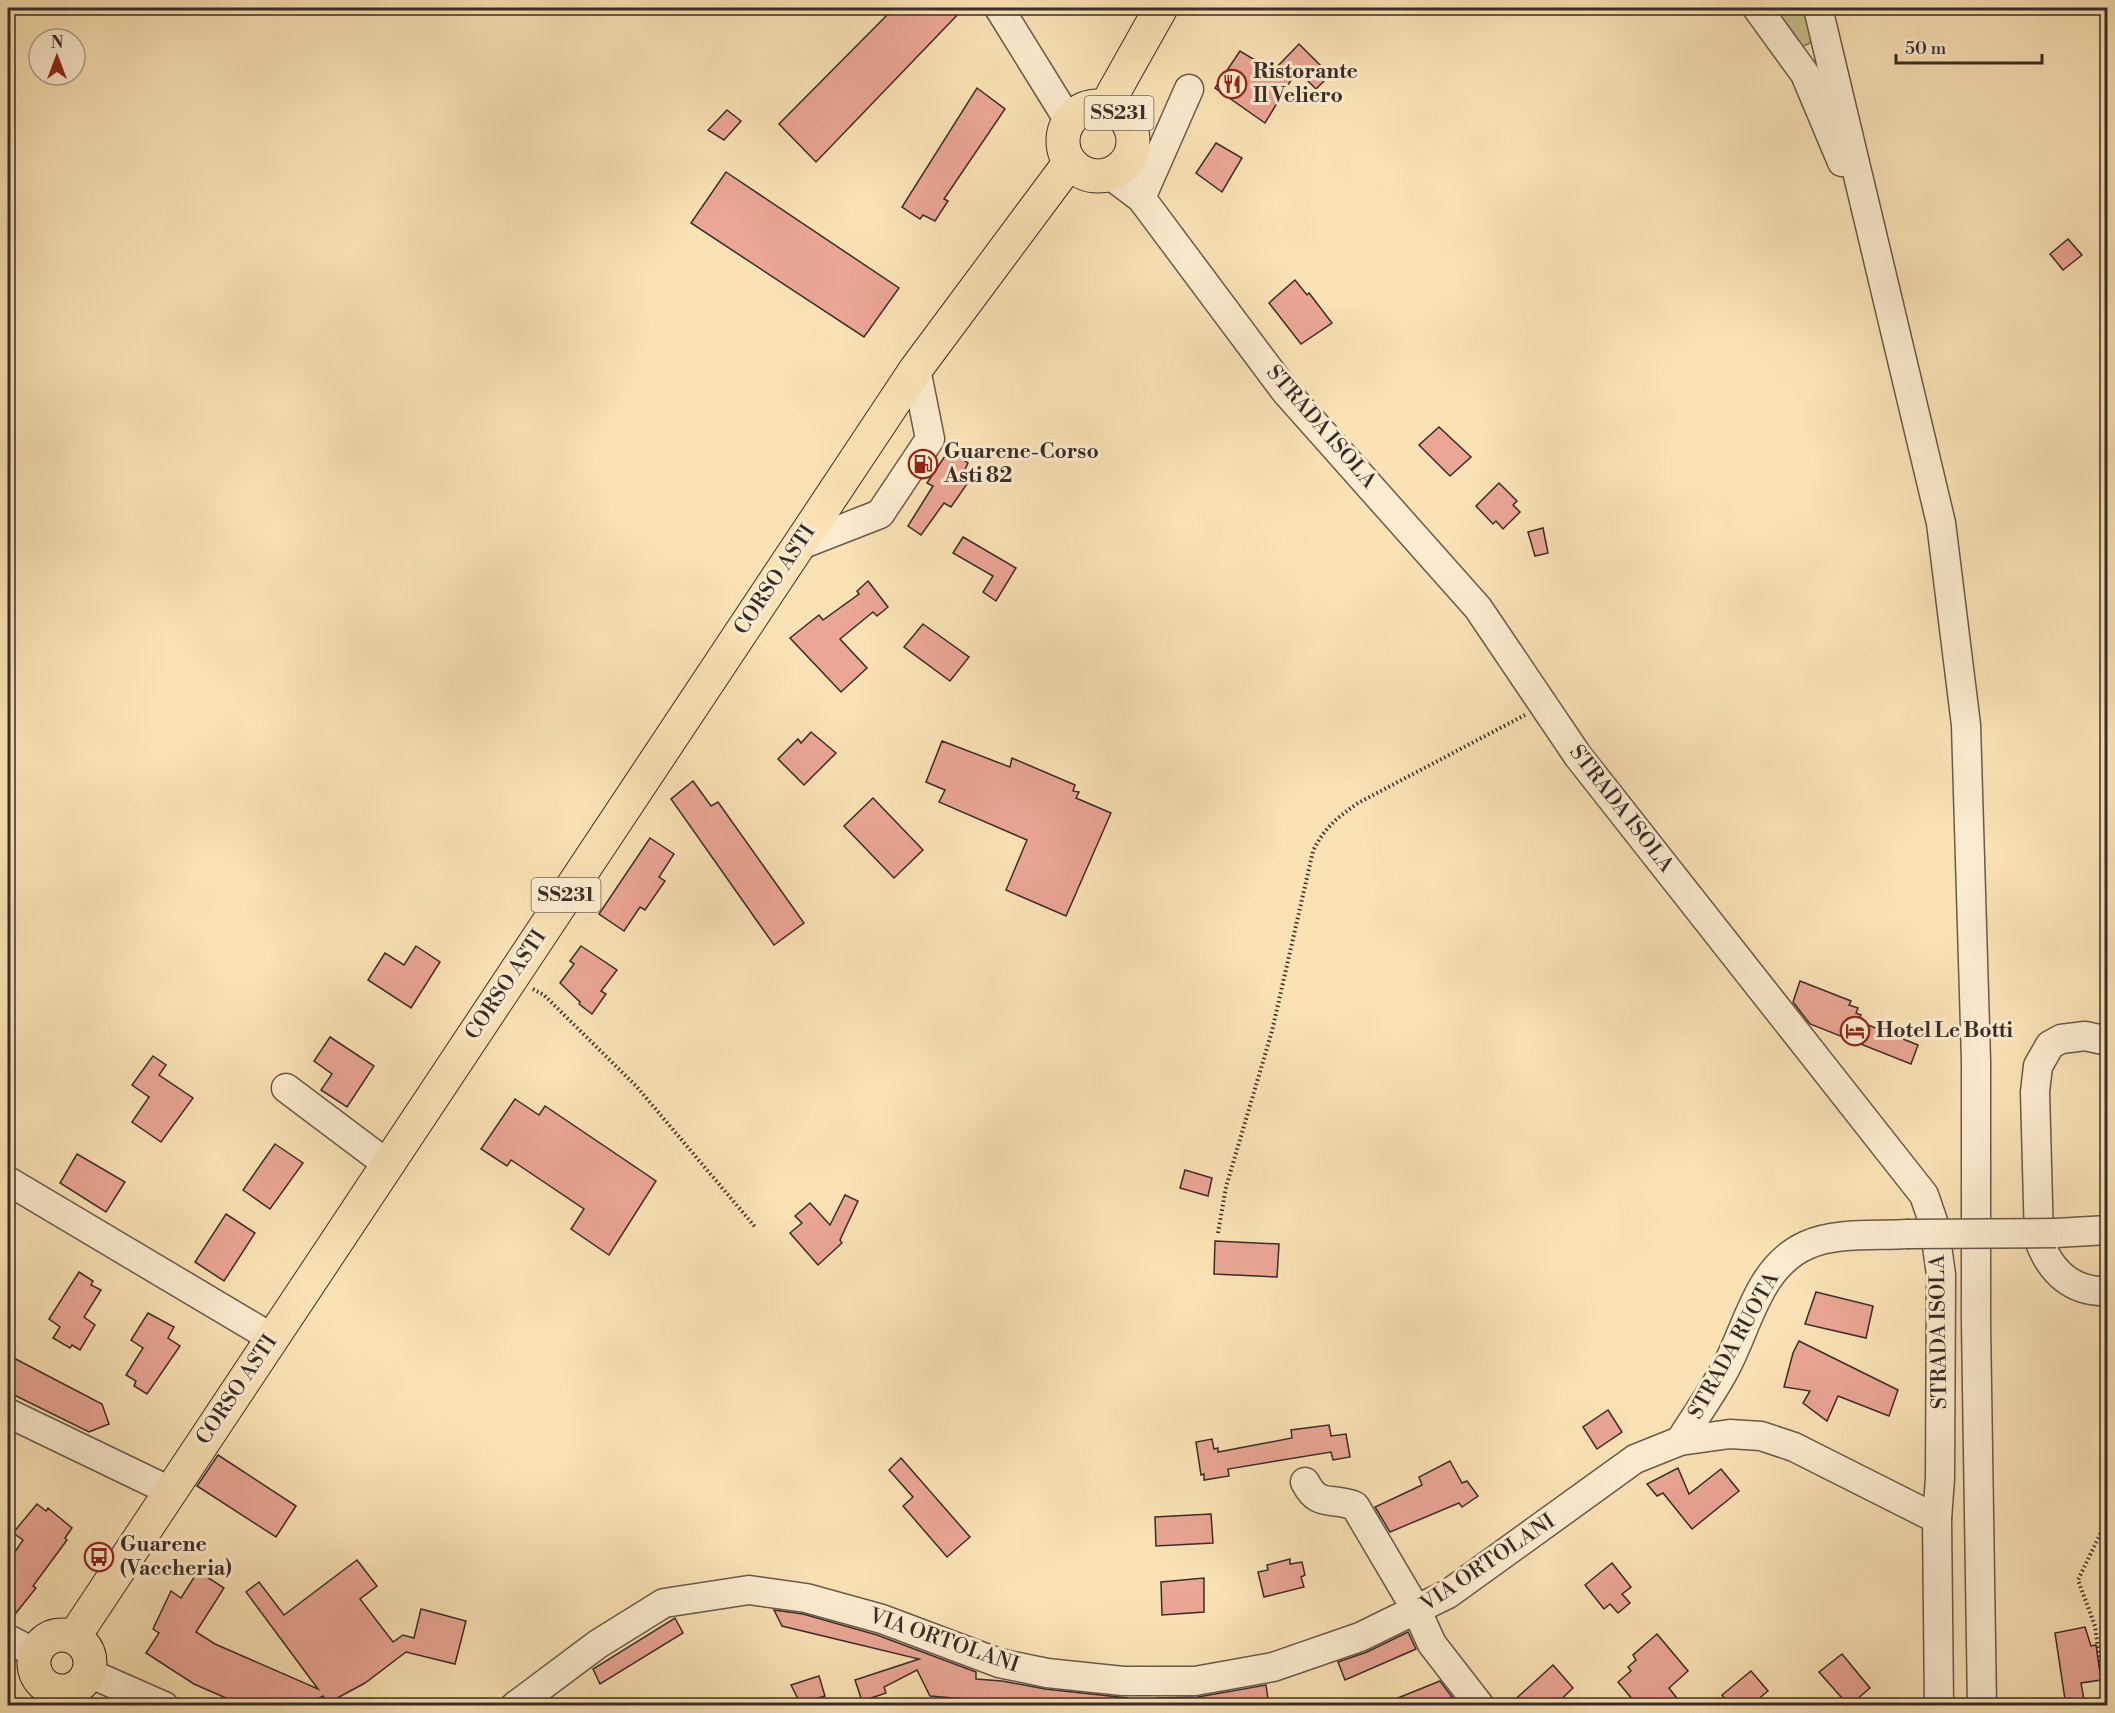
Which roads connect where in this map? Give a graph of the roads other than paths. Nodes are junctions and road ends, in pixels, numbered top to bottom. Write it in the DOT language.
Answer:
graph roads {
  1 [pos="999,8"];
  2 [pos="1161,8"];
  3 [pos="1757,8"];
  4 [pos="1818,8"];
  5 [pos="1190,89"];
  6 [pos="1106,106"];
  7 [pos="1069,121"];
  8 [pos="1070,162"];
  9 [pos="1110,174"];
  10 [pos="1862,188"];
  11 [pos="1141,198"];
  12 [pos="916,369"];
  13 [pos="798,546"];
  14 [pos="2108,1041"];
  15 [pos="286,1088"];
  16 [pos="387,1164"];
  17 [pos="8,1181"];
  18 [pos="2108,1230"];
  19 [pos="2108,1291"];
  20 [pos="272,1338"];
  21 [pos="8,1413"];
  22 [pos="1680,1441"];
  23 [pos="1305,1482"];
  24 [pos="170,1491"];
  25 [pos="1937,1519"];
  26 [pos="1417,1611"];
  27 [pos="74,1636"];
  28 [pos="28,1670"];
  29 [pos="89,1672"];
  30 [pos="164,1706"];
  31 [pos="515,1706"];
  32 [pos="1479,1706"];
  33 [pos="1939,1706"];
  34 [pos="1982,1706"];
  1 -- 7 [label="street"];
  2 -- 6 [label="main road"];
  3 -- 10 [label="street"];
  4 -- 10 [label="street"];
  5 -- 11 [label="street"];
  6 -- 7 [label="main road, SS231"];
  6 -- 9 [label="main road, SS231"];
  7 -- 8 [label="main road, SS231"];
  8 -- 9 [label="main road"];
  8 -- 12 [label="main road, CORSO ASTI / SS231"];
  9 -- 11 [label="street, STRADA ISOLA"];
  10 -- 34 [label="street"];
  11 -- 25 [label="street, STRADA ISOLA"];
  12 -- 13 [label="main road, CORSO ASTI / SS231"];
  12 -- 13 [label="street"];
  13 -- 16 [label="main road, CORSO ASTI / SS231"];
  14 -- 19 [label="street"];
  15 -- 16 [label="street"];
  16 -- 20 [label="main road, CORSO ASTI / SS231"];
  17 -- 20 [label="street"];
  18 -- 22 [label="street, STRADA RUOTA, bridge"];
  20 -- 24 [label="main road, CORSO ASTI / SS231"];
  21 -- 24 [label="street"];
  22 -- 25 [label="street, VIA ORTOLANI"];
  22 -- 26 [label="street, VIA ORTOLANI"];
  23 -- 26 [label="street"];
  24 -- 27 [label="main road, CORSO ASTI / SS231"];
  25 -- 33 [label="street, STRADA ISOLA"];
  26 -- 31 [label="street, VIA ORTOLANI"];
  26 -- 32 [label="street"];
  27 -- 28 [label="main road"];
  27 -- 29 [label="main road"];
  28 -- 29 [label="main road"];
  29 -- 30 [label="street"];
}
